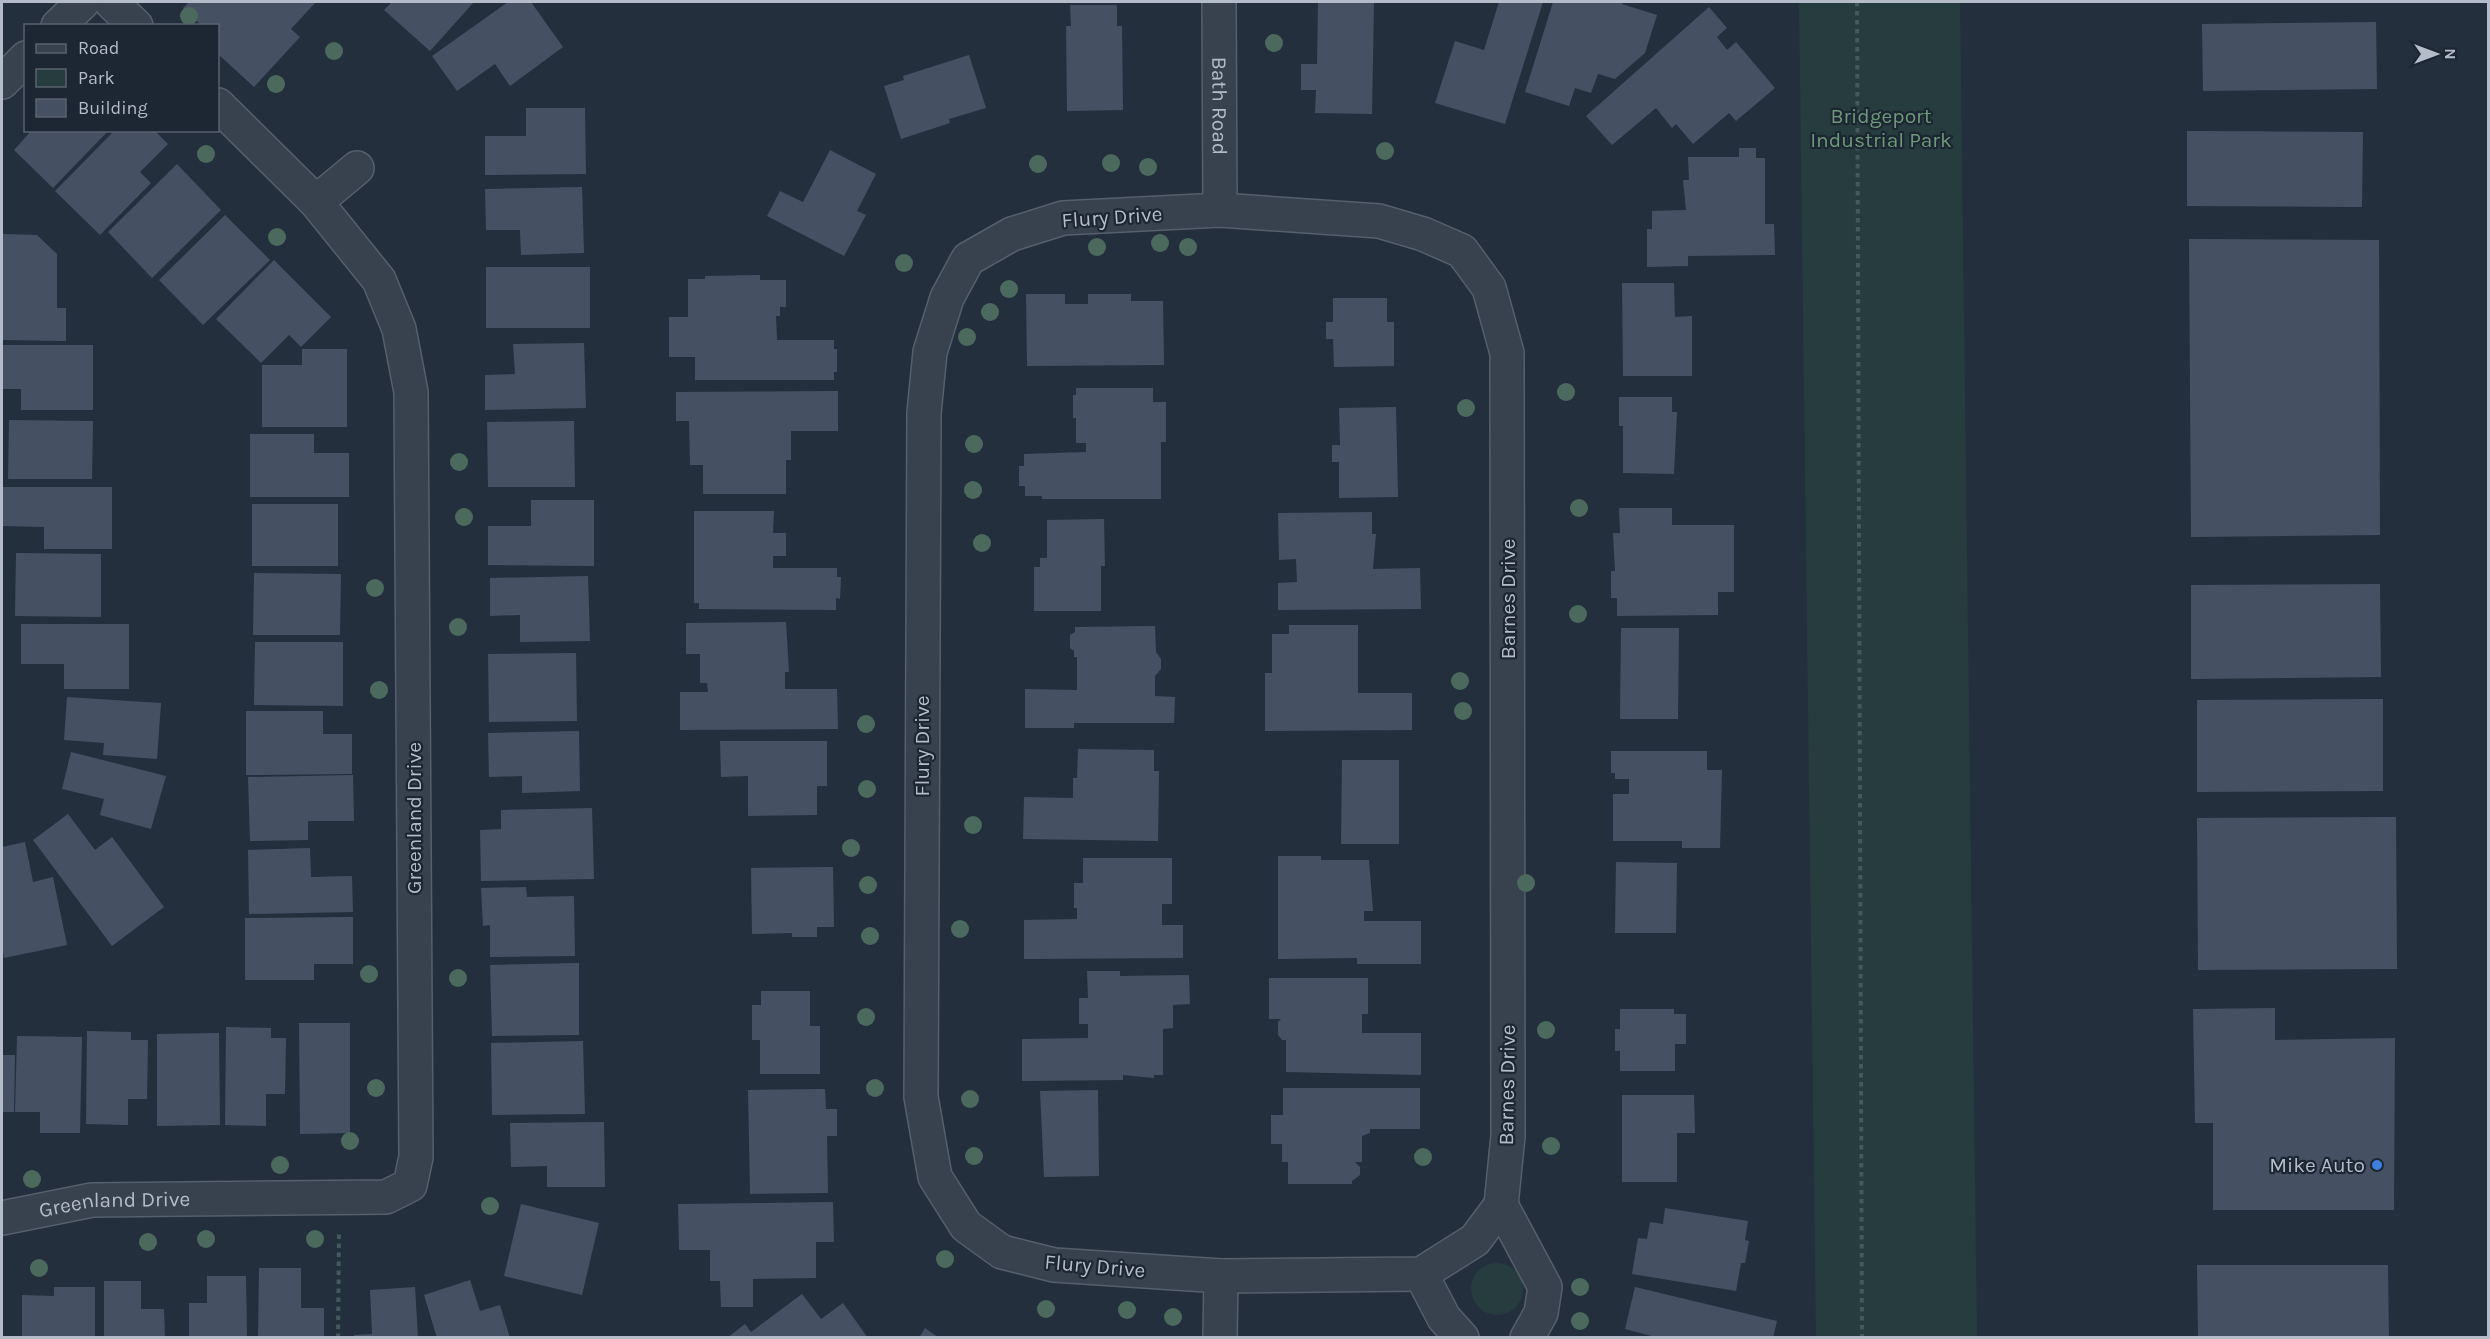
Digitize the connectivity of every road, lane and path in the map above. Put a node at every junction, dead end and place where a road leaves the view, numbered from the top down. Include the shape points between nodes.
1 (83, 2) edge
2 (111, 2) edge
3 (1219, 2) edge
4 (1857, 2) edge
5 (60, 24) edge
6 (134, 24) edge
7 (24, 60) edge
8 (2, 82) edge
9 (219, 106) edge
10 (357, 168) dead end
11 (316, 202) junction
12 (1220, 210) junction
13 (338, 1196) junction
14 (1501, 1205) junction
15 (2, 1218) edge
16 (1421, 1274) junction
17 (1221, 1276) junction
18 (338, 1338) edge
19 (1220, 1338) edge
20 (1462, 1338) edge
21 (1527, 1338) edge
22 (1862, 1338) edge

1 - 5 street
2 - 6 street
3 - 12 street, Bath Road
4 - 22 path
7 - 8 street
9 - 11 street, Greenland Drive
10 - 11 street
11 - 13 street, Greenland Drive via 379,280 399,329 411,392 416,1156 410,1185 386,1197
12 - 14 street, Barnes Drive via 1390,224 1462,251 1489,288 1507,353 1508,1136
12 - 17 street, Flury Drive via 1063,218 1022,231 968,259 947,298 930,352 924,413 921,1097 935,1177 966,1226 1002,1252 1054,1266
13 - 15 street, Greenland Drive via 92,1200
13 - 18 path
14 - 16 street via 1475,1240
14 - 21 street via 1545,1287 1541,1313
16 - 17 street
16 - 20 street via 1444,1318
17 - 19 street

